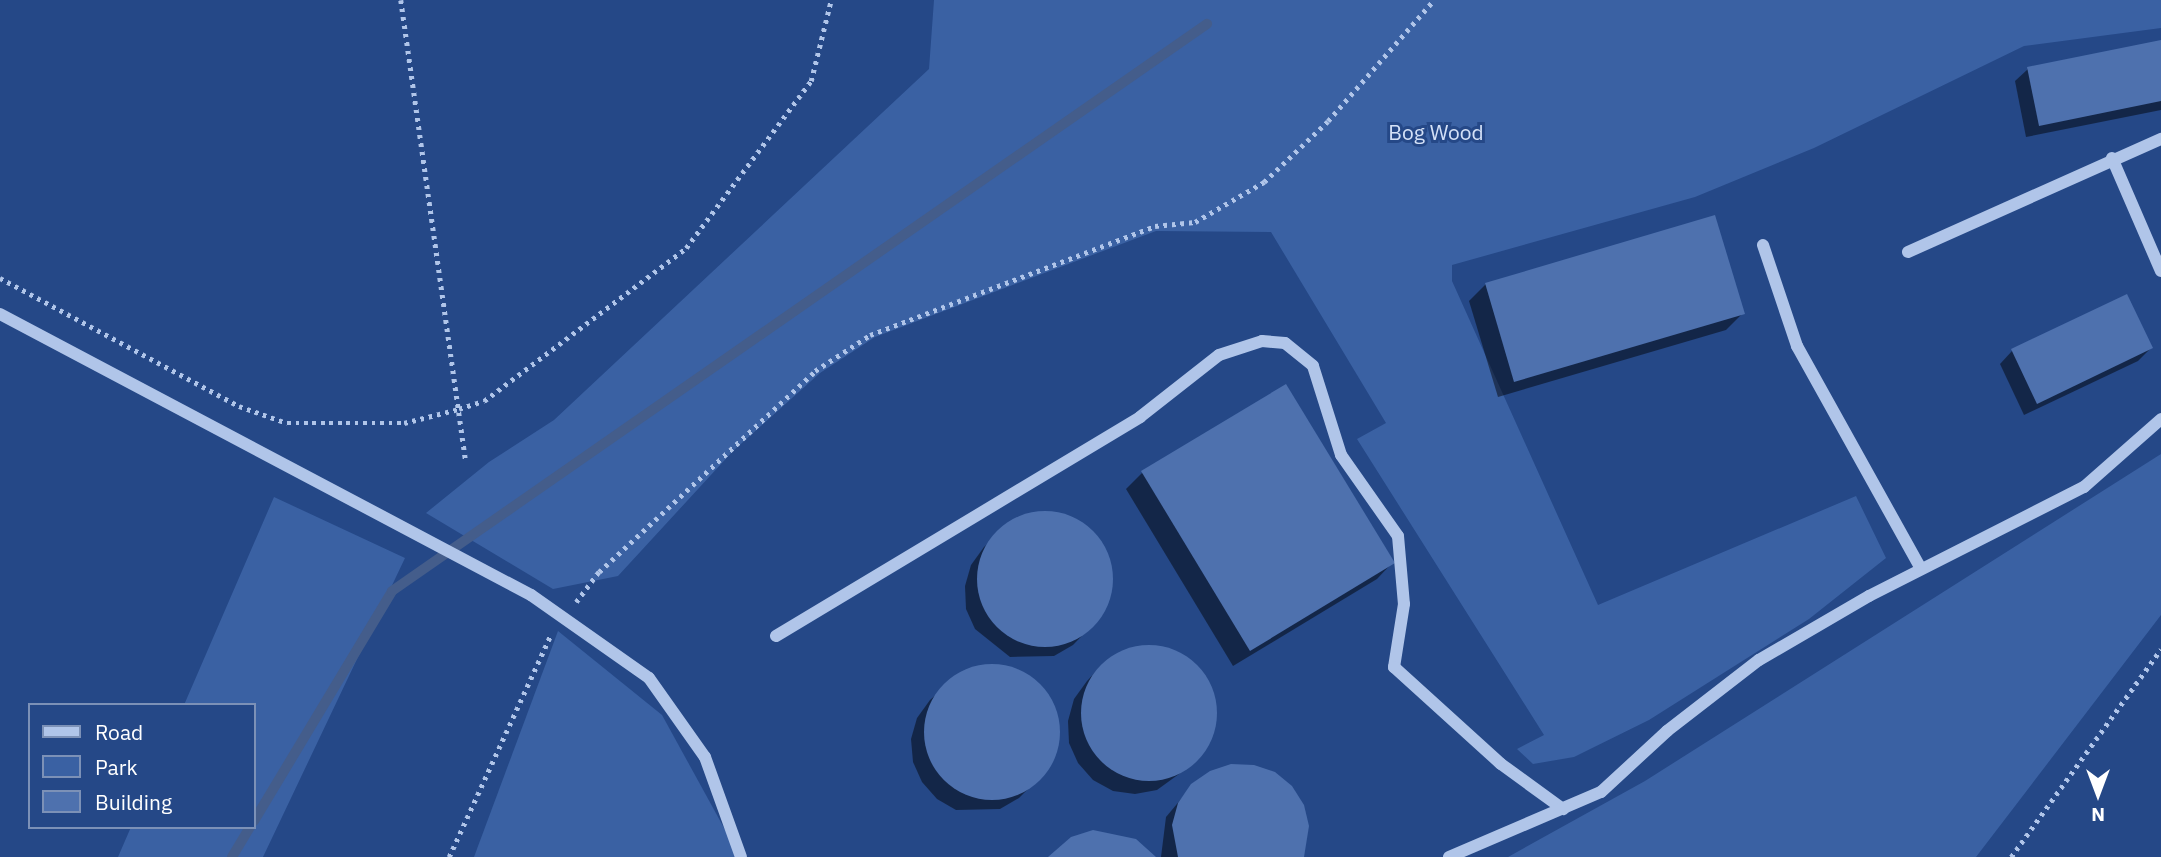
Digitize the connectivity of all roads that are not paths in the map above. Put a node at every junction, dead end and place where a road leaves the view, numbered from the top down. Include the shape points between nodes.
1 (2161, 139) edge
2 (2112, 158) junction
3 (1763, 245) dead end
4 (1908, 252) dead end
5 (2161, 271) edge
6 (0, 314) edge
7 (2161, 419) edge
8 (1921, 569) junction
9 (776, 636) dead end
10 (1563, 809) junction
11 (741, 857) edge
12 (1449, 857) edge

1 - 2 lane
2 - 4 lane
2 - 5 lane
3 - 8 lane via 1797,346
6 - 11 lane via 531,595 649,678 705,757
7 - 8 lane via 2084,486
8 - 10 lane via 1759,660 1667,731 1601,792
9 - 10 lane via 1140,417 1219,355 1262,341 1285,343 1313,366 1341,455 1398,536 1404,604 1394,667 1502,764
10 - 12 lane

